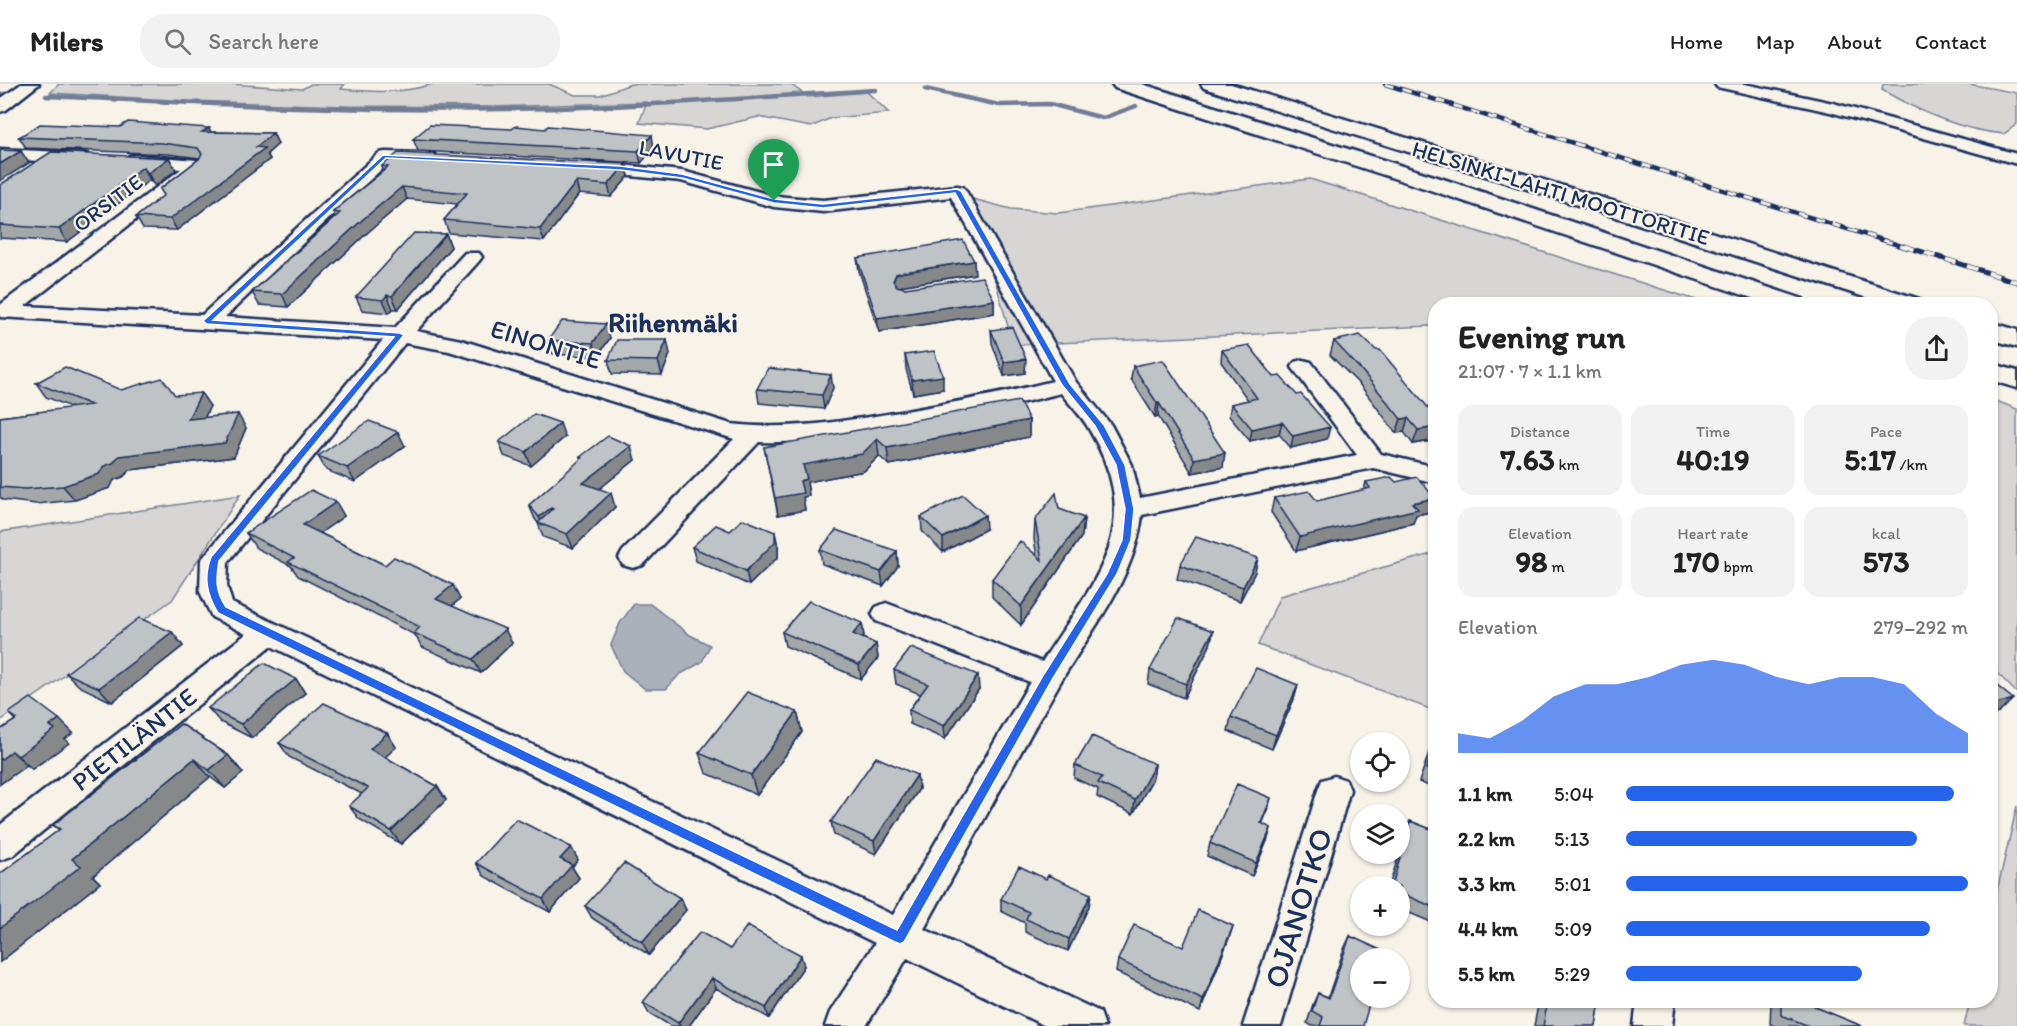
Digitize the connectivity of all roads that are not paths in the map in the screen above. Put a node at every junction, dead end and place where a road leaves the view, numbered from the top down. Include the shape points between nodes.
1 (31, 84) edge
2 (1122, 84) edge
3 (1211, 84) edge
4 (1723, 84) edge
5 (0, 107) edge
6 (0, 154) edge
7 (55, 156) junction
8 (100, 158) edge
9 (122, 159) edge
10 (450, 159) edge
11 (2017, 159) edge
12 (575, 166) edge
13 (27, 174) edge
14 (472, 257) dead end
15 (1773, 297) edge
16 (1888, 297) edge
17 (3, 311) edge
18 (207, 321) junction
19 (1998, 333) edge
20 (400, 335) junction
21 (2017, 339) edge
22 (1303, 367) dead end
23 (1998, 374) edge
24 (2017, 380) edge
25 (1066, 385) junction
26 (752, 435) junction
27 (1373, 460) junction
28 (1428, 473) edge
29 (1130, 509) junction
30 (633, 558) dead end
31 (886, 614) dead end
32 (268, 633) junction
33 (1048, 677) junction
34 (1335, 790) dead end
35 (0, 845) edge
36 (900, 938) junction
37 (1655, 1008) edge
38 (844, 1026) edge
39 (1086, 1026) edge
40 (1262, 1026) edge
41 (1653, 1026) edge

1 - 5 street
2 - 15 highway, HELSINKI-LAHTI MOOTTORITIE
3 - 16 highway, HELSINKI-LAHTI MOOTTORITIE
4 - 11 street via 1833,108
6 - 7 street, ORSITIE
7 - 8 street, ORSITIE
7 - 13 street
9 - 17 street, ORSITIE via 197,165
10 - 18 street via 385,156
12 - 25 street, LAVUTIE via 682,176 774,201 823,206 957,191 996,280
14 - 20 street
17 - 18 street, EINONTIE
18 - 20 street, EINONTIE
19 - 21 highway
20 - 26 street, EINONTIE via 453,345
20 - 32 street via 215,560 211,582 214,598 222,610
22 - 27 street
23 - 24 highway
25 - 26 street, EINONTIE via 820,433
25 - 29 street via 1099,425 1120,465
26 - 30 street
27 - 28 street
27 - 29 street
29 - 33 street via 1126,540 1112,574
31 - 33 street
32 - 35 street, PIETILÄNTIE
32 - 36 street
33 - 36 street
34 - 40 street, OJANOTKO
36 - 38 street
36 - 39 street
37 - 41 street

